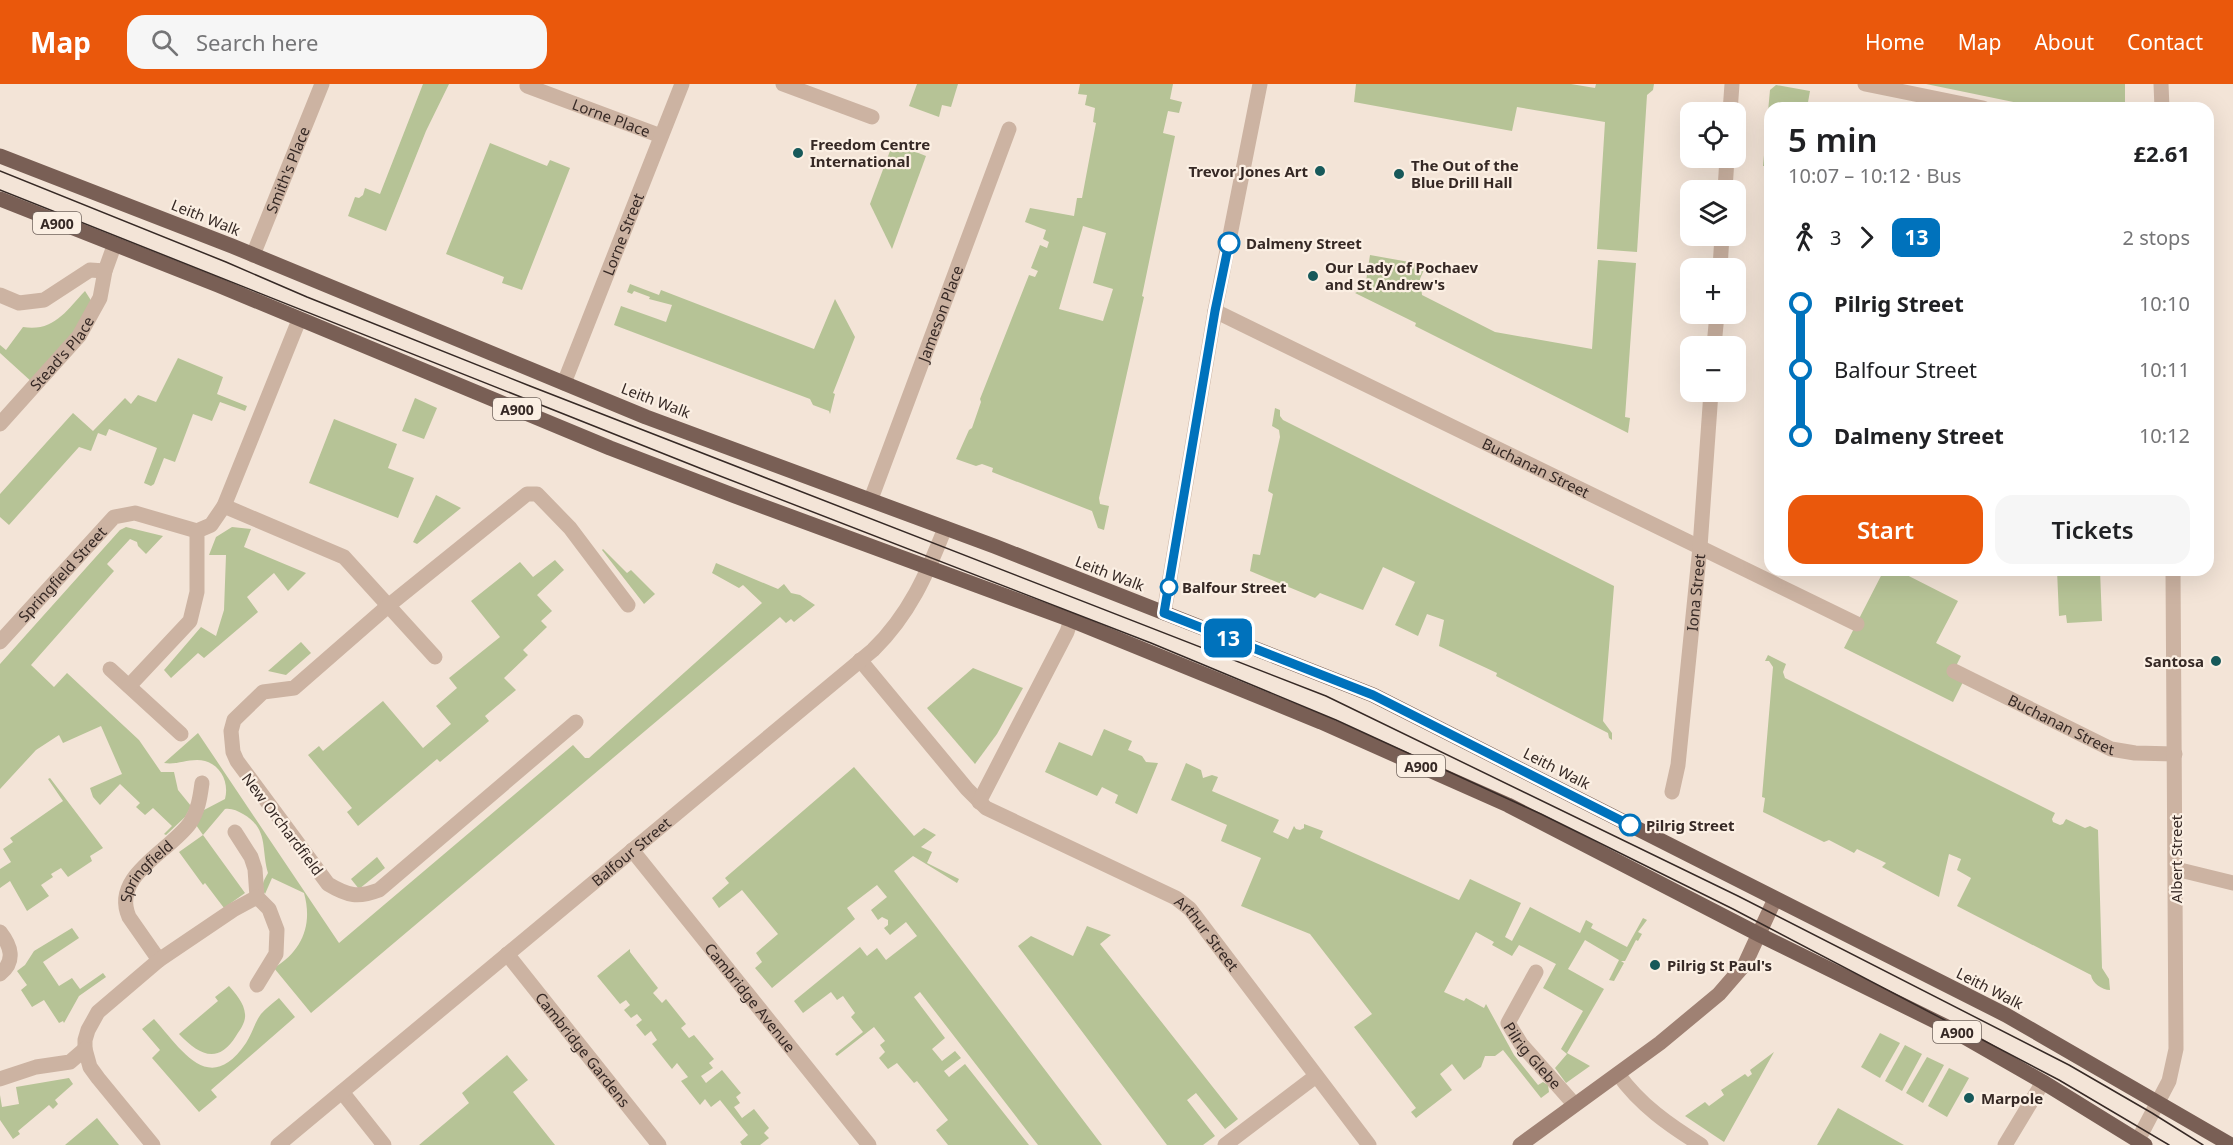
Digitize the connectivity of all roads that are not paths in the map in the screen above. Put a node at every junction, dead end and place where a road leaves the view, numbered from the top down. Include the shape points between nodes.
1 (322, 84) edge
2 (682, 84) edge
3 (783, 84) edge
4 (1260, 84) edge
5 (1732, 84) edge
6 (1865, 84) edge
7 (2162, 84) edge
8 (527, 86) dead end
9 (1731, 102) edge
10 (1954, 102) edge
11 (2162, 102) edge
12 (872, 117) dead end
13 (1009, 129) dead end
14 (661, 136) junction
15 (0, 156) edge
16 (0, 200) edge
17 (114, 246) junction
18 (253, 255) junction
19 (105, 271) junction
20 (0, 296) edge
21 (1215, 311) junction
22 (299, 320) junction
23 (564, 383) junction
24 (1710, 402) edge
25 (0, 423) edge
26 (871, 499) junction
27 (224, 506) junction
28 (945, 528) junction
29 (197, 531) junction
30 (1700, 547) junction
31 (929, 567) junction
32 (2173, 576) edge
33 (628, 605) dead end
34 (388, 606) junction
35 (1164, 613) junction
36 (1071, 620) junction
37 (1857, 624) dead end
38 (0, 642) edge
39 (435, 657) dead end
40 (860, 660) junction
41 (110, 669) dead end
42 (1954, 671) dead end
43 (129, 686) junction
44 (576, 722) dead end
45 (181, 734) dead end
46 (2175, 754) junction
47 (202, 783) dead end
48 (1672, 792) dead end
49 (979, 802) junction
50 (235, 832) dead end
51 (632, 850) junction
52 (2176, 869) junction
53 (2233, 883) edge
54 (257, 897) junction
55 (1775, 899) junction
56 (0, 932) edge
57 (1760, 935) junction
58 (507, 954) junction
59 (159, 960) junction
60 (1536, 972) dead end
61 (0, 974) edge
62 (257, 985) dead end
63 (85, 1049) junction
64 (1618, 1074) junction
65 (1316, 1076) junction
66 (0, 1079) edge
67 (2043, 1082) junction
68 (342, 1092) junction
69 (2158, 1102) junction
70 (1574, 1104) junction
71 (2141, 1143) edge
72 (153, 1145) edge
73 (278, 1145) edge
74 (384, 1145) edge
75 (659, 1145) edge
76 (868, 1145) edge
77 (1225, 1145) edge
78 (1369, 1145) edge
79 (1520, 1145) edge
80 (1701, 1145) edge
81 (2005, 1145) edge
82 (2231, 1145) edge

1 - 18 street, Smith's Place
2 - 14 street, Lorne Street
3 - 12 street
4 - 21 street
5 - 9 street
6 - 10 street
7 - 11 street
8 - 14 street, Lorne Place
13 - 26 street, Jameson Place
14 - 23 street, Lorne Street
15 - 18 main road, Leith Walk / A900
16 - 17 main road, A900
17 - 19 street, Stead's Place
17 - 22 main road, A900
18 - 23 main road, Leith Walk / A900
19 - 20 street via 90,270 44,300 19,303
19 - 25 street, Stead's Place via 100,298 79,336
21 - 30 street, Buchanan Street
21 - 35 street
22 - 27 street
22 - 31 main road, A900 via 610,448
23 - 26 main road, Leith Walk / A900
24 - 30 street, Iona Street
26 - 28 main road, Leith Walk / A900
27 - 29 street via 211,525
27 - 34 street via 344,557
28 - 31 street, Balfour Street
28 - 35 main road, Leith Walk / A900
29 - 38 street, Springfield Street via 135,513 114,517
29 - 43 street via 197,592 190,621
30 - 37 street, Buchanan Street
30 - 48 street, Iona Street
31 - 36 main road, A900
31 - 40 street, Balfour Street via 897,624
32 - 46 street, Albert Street
33 - 34 street, New Orchardfield via 570,528 537,494 527,494
34 - 39 street
34 - 44 street, New Orchardfield via 294,688 263,692 234,720 231,731 237,761 328,884 353,895 365,896 379,890
35 - 55 main road, Leith Walk / A900 via 1373,695
36 - 49 street
36 - 57 main road, A900 via 1321,722 1508,805
40 - 49 street, Arthur Street
40 - 51 street, Balfour Street
41 - 43 street
42 - 46 street, Buchanan Street via 2111,749
43 - 45 street
46 - 52 street, Albert Street
47 - 59 street, Springfield via 198,807 190,822 135,875 125,894 129,917
49 - 65 street, Arthur Street via 992,812 1183,903
50 - 54 street via 251,857
51 - 58 street, Balfour Street
51 - 76 street, Cambridge Avenue
52 - 53 street
52 - 69 street, Albert Street via 2176,1049 2169,1081
54 - 59 street
54 - 62 street via 272,915 278,939 272,963
55 - 57 street
55 - 69 main road, Leith Walk / A900 via 2006,1015
56 - 61 street via 11,954 8,967
57 - 64 street via 1745,964 1719,994
57 - 67 main road, A900 via 1947,1027
58 - 68 street, Balfour Street
58 - 75 street, Cambridge Gardens
59 - 63 street via 98,1012 88,1030
60 - 70 street, Pilrig Glebe via 1508,1023 1521,1044
63 - 66 street via 70,1062
63 - 72 street via 90,1067
64 - 70 street
64 - 80 street via 1652,1112
65 - 77 street
65 - 78 street, Arthur Street
67 - 71 main road, A900
67 - 81 street
68 - 73 street, Balfour Street
68 - 74 street
69 - 71 street, Albert Street
69 - 82 main road, Leith Walk / A900
70 - 79 street

